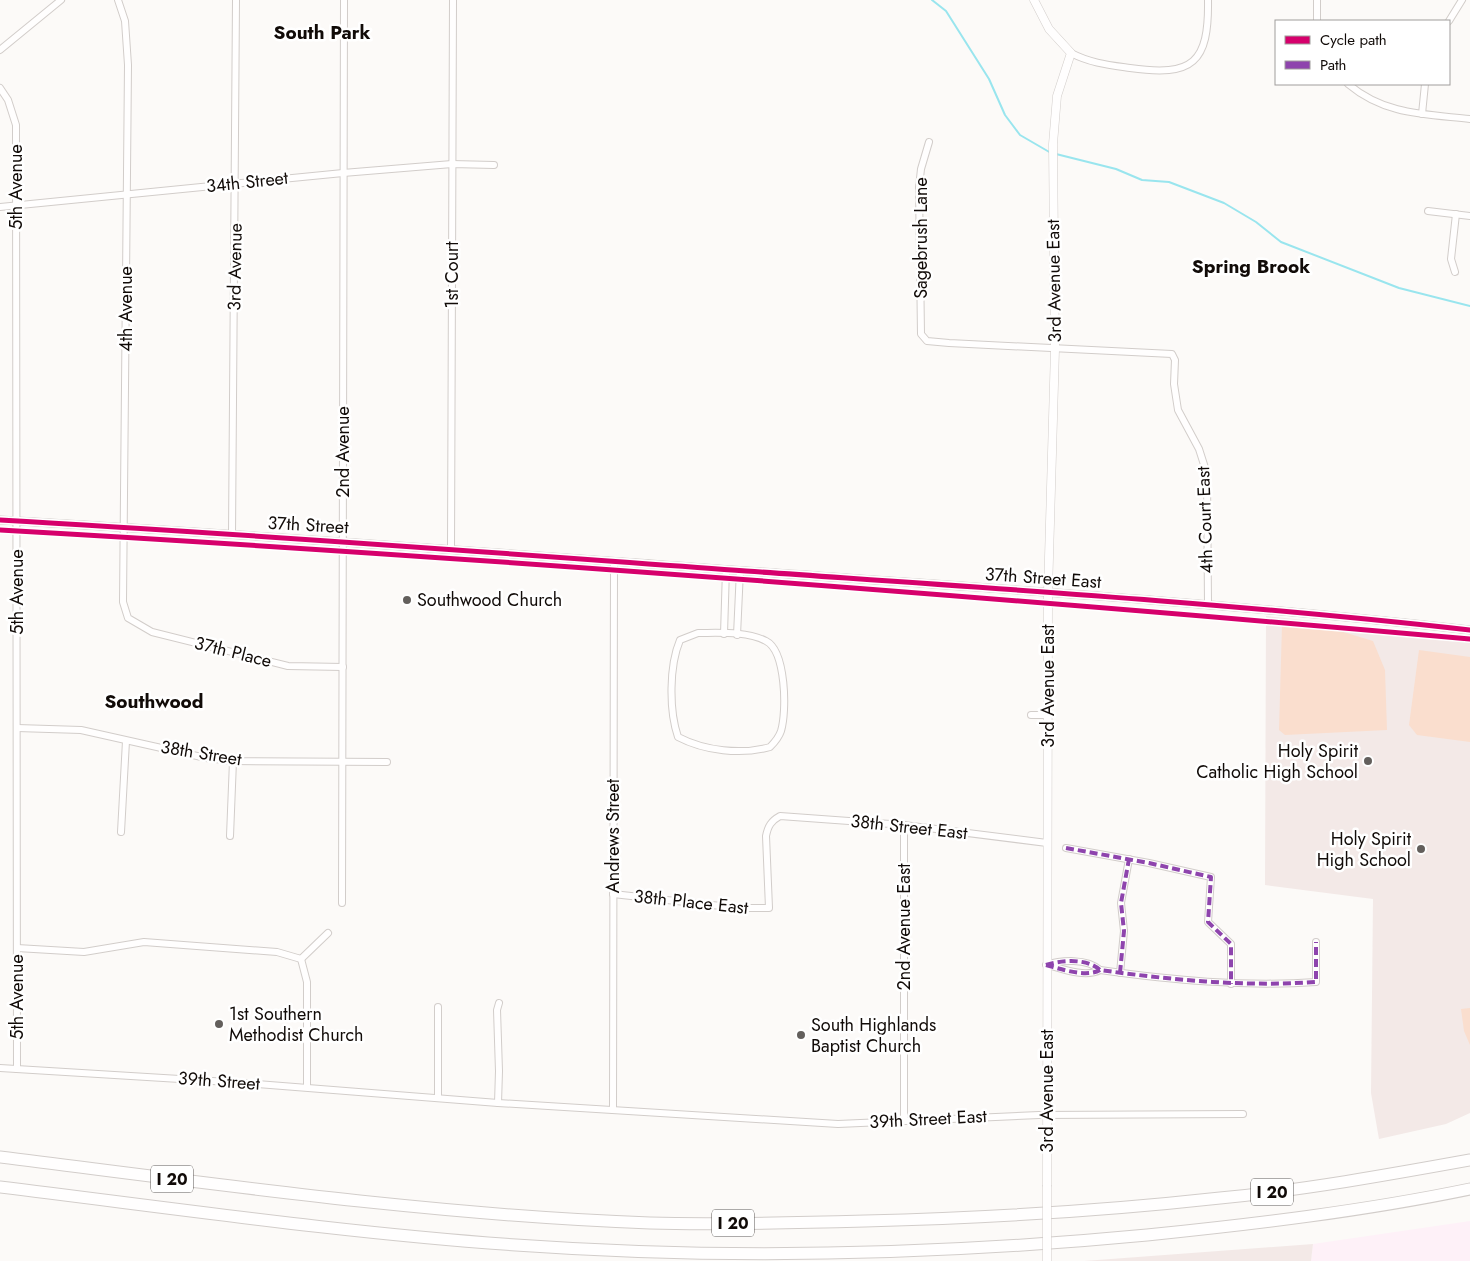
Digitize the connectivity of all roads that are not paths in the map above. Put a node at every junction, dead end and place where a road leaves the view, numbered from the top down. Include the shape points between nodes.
1 (61, 0) edge
2 (118, 0) edge
3 (236, 0) edge
4 (344, 0) edge
5 (453, 0) edge
6 (1034, 0) edge
7 (1208, 0) edge
8 (1316, 0) edge
9 (1462, 0) edge
10 (1317, 20) edge
11 (1450, 20) edge
12 (0, 50) edge
13 (1071, 53) junction
14 (1350, 85) edge
15 (1425, 85) edge
16 (0, 88) edge
17 (1422, 114) junction
18 (1470, 119) edge
19 (929, 142) dead end
20 (452, 164) junction
21 (494, 165) dead end
22 (343, 172) junction
23 (236, 183) junction
24 (126, 194) junction
25 (16, 205) junction
26 (0, 208) edge
27 (1428, 211) dead end
28 (1456, 214) junction
29 (1470, 216) edge
30 (1455, 272) dead end
31 (1055, 348) junction
32 (0, 520) edge
33 (17, 521) junction
34 (124, 527) junction
35 (232, 535) junction
36 (344, 541) junction
37 (451, 549) junction
38 (614, 561) junction
39 (726, 568) junction
40 (740, 570) junction
41 (1048, 592) junction
42 (1208, 604) junction
43 (128, 618) joint
44 (1470, 630) edge
45 (724, 634) junction
46 (737, 635) junction
47 (343, 667) junction
48 (1031, 715) dead end
49 (1048, 715) junction
50 (17, 728) junction
51 (126, 741) junction
52 (233, 761) junction
53 (342, 761) junction
54 (387, 762) dead end
55 (904, 825) junction
56 (122, 832) dead end
57 (230, 836) dead end
58 (1047, 843) junction
59 (1066, 848) dead end
60 (1129, 859) junction
61 (613, 894) junction
62 (342, 903) dead end
63 (769, 908) joint
64 (328, 933) dead end
65 (1316, 942) dead end
66 (17, 948) junction
67 (301, 959) junction
68 (1046, 965) junction
69 (1120, 973) junction
70 (1231, 984) junction
71 (499, 1003) dead end
72 (438, 1007) dead end
73 (0, 1068) edge
74 (18, 1069) junction
75 (307, 1087) junction
76 (438, 1098) junction
77 (498, 1103) junction
78 (613, 1110) junction
79 (1243, 1114) dead end
80 (1047, 1115) junction
81 (904, 1120) junction
82 (1470, 1153) edge
83 (0, 1157) edge
84 (1470, 1160) edge
85 (1422, 1169) junction
86 (0, 1187) edge
87 (1470, 1189) edge
88 (1470, 1193) edge
89 (1441, 1195) junction
90 (1047, 1261) edge

1 - 12 street
2 - 24 street, 4th Avenue via 128,39
3 - 23 street, 3rd Avenue
4 - 22 street, 2nd Avenue
5 - 20 street, 1st Court
6 - 13 street via 1049,29
7 - 13 street via 1207,34 1202,51 1173,71 1155,72 1095,63
8 - 10 street
9 - 11 street
13 - 31 street, 3rd Avenue East via 1057,96 1053,144
14 - 17 street via 1382,105
15 - 17 street
16 - 25 street, 5th Avenue via 8,100 16,125
17 - 18 street
19 - 31 street, Sagebrush Lane via 919,187 921,334 927,341
20 - 21 street, 34th Street
20 - 22 street, 34th Street
20 - 37 street, 1st Court
22 - 23 street, 34th Street
22 - 36 street, 2nd Avenue
23 - 24 street, 34th Street
23 - 35 street, 3rd Avenue
24 - 25 street, 34th Street
24 - 34 street, 4th Avenue
25 - 26 street, 34th Street
25 - 33 street, 5th Avenue
27 - 28 street
28 - 29 street
28 - 30 street via 1451,259
31 - 41 street, 3rd Avenue East
31 - 42 street, 4th Court East via 1172,354 1178,410 1200,449 1208,474
32 - 33 street, 37th Street
33 - 34 street, 37th Street
33 - 50 street, 5th Avenue
34 - 35 street, 37th Street
34 - 43 street, 4th Avenue via 123,602
35 - 36 street, 37th Street
36 - 37 street, 37th Street
36 - 47 street, 2nd Avenue
37 - 38 street, 37th Street
38 - 39 street, 37th Street East
38 - 61 street, Andrews Street
39 - 40 street, 37th Street East
39 - 45 street
40 - 41 street, 37th Street East
40 - 46 street
41 - 42 street, 37th Street East
41 - 49 street, 3rd Avenue East
42 - 44 street, 37th Street East
43 - 47 street, 37th Place via 152,632 288,666
45 - 46 street
45 - 46 street via 698,633 680,640 673,656 673,720 678,737 693,745 754,751 770,747 781,730 780,660 767,641
47 - 53 street, 2nd Avenue
48 - 49 street
49 - 58 street, 3rd Avenue East
50 - 51 street, 38th Street via 81,730
50 - 66 street, 5th Avenue
51 - 52 street, 38th Street
51 - 56 street
52 - 53 street, 38th Street
52 - 57 street
53 - 54 street, 38th Street
53 - 62 street, 2nd Avenue
55 - 58 street, 38th Street East
55 - 63 street, 38th Street East via 789,816 772,820 766,836
55 - 81 street, 2nd Avenue East
58 - 68 street, 3rd Avenue East
59 - 60 street
60 - 69 street via 1121,903 1124,932
60 - 70 street via 1211,877 1208,922 1231,944
61 - 63 street, 38th Place East via 738,908
61 - 78 street, Andrews Street
64 - 67 street
65 - 70 street via 1316,982
66 - 67 street via 84,952 144,942 277,952
66 - 74 street, 5th Avenue
67 - 75 street via 307,982
68 - 69 street via 1071,962
68 - 80 street, 3rd Avenue East
69 - 70 street
71 - 77 street
72 - 76 street
73 - 74 street, 39th Street
74 - 75 street, 39th Street
75 - 76 street, 39th Street
76 - 77 street, 39th Street
77 - 78 street, 39th Street
78 - 81 street, 39th Street East via 838,1124
79 - 80 street, 39th Street East
80 - 81 street, 39th Street East
80 - 90 street, 3rd Avenue East, bridge
82 - 85 highway
83 - 85 highway, I 20 via 402,1206 555,1218 696,1224 924,1220 1063,1212 1223,1198
84 - 85 highway, I 20
86 - 89 highway, I 20 via 413,1236 611,1251 781,1254 992,1248 1097,1240 1256,1223
87 - 89 highway, I 20
88 - 89 highway

